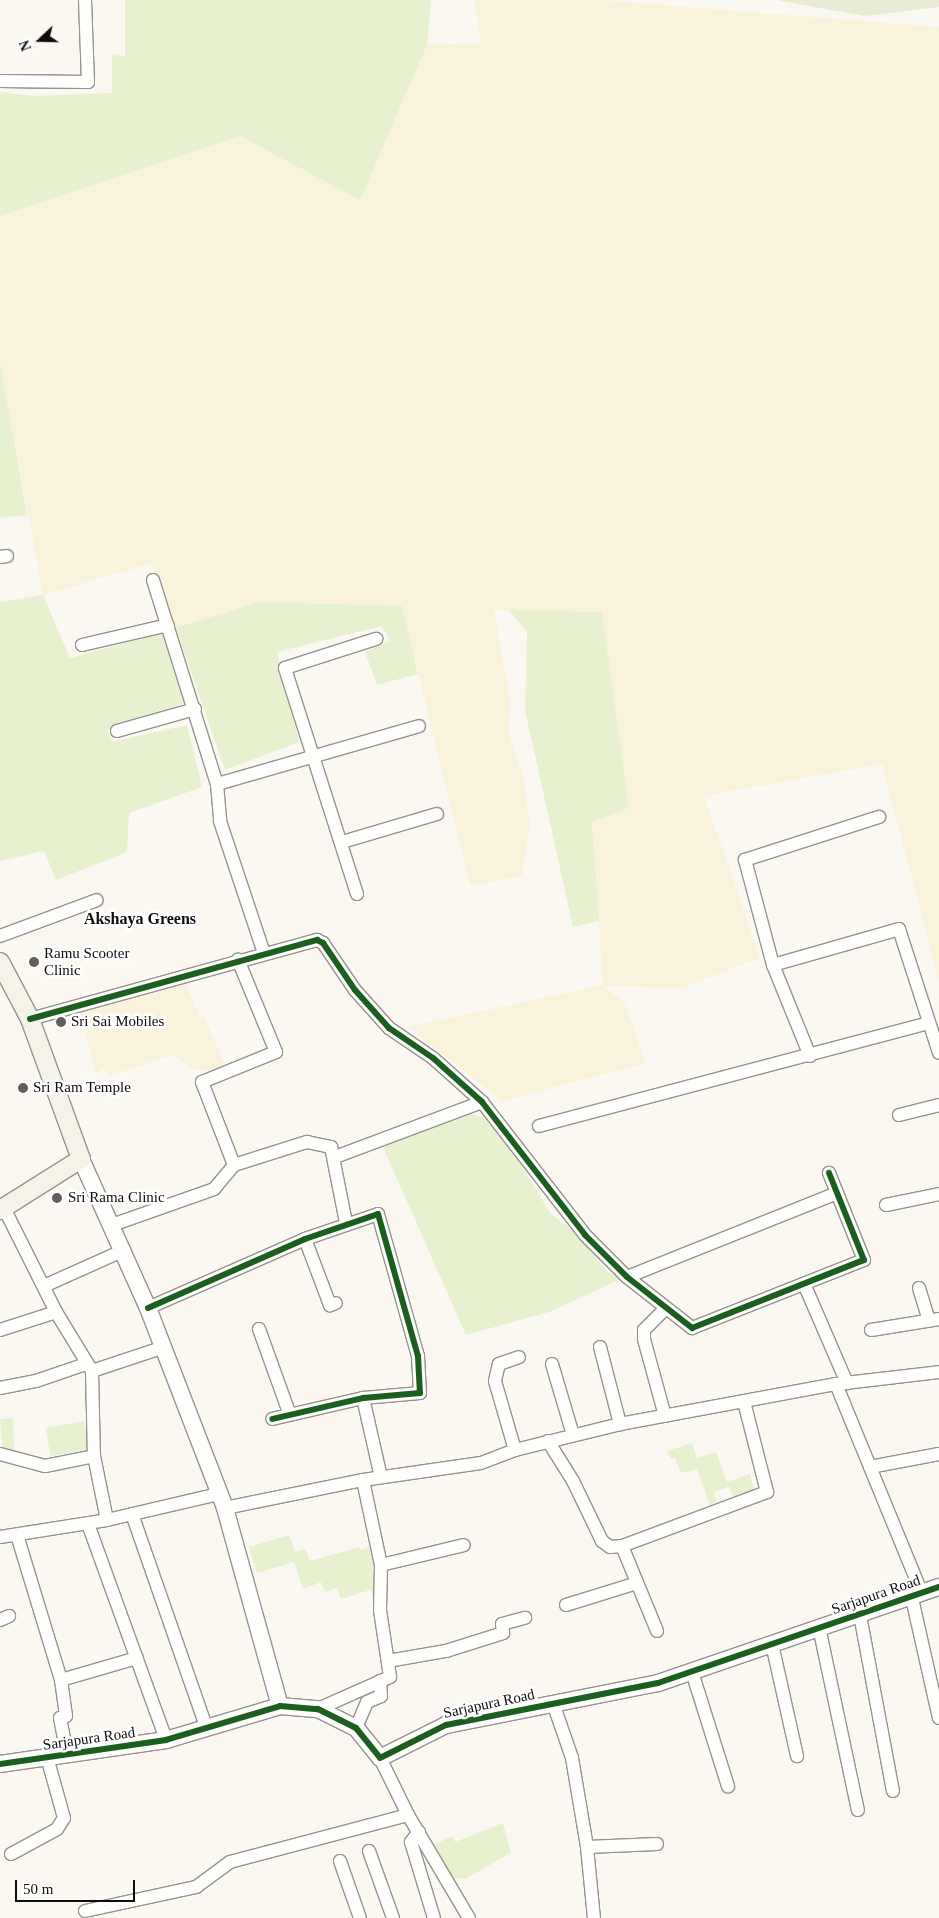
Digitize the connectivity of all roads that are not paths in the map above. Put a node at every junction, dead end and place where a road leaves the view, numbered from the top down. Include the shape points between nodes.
1 (85, 0) edge
2 (0, 80) edge
3 (153, 580) dead end
4 (168, 625) junction
5 (376, 639) dead end
6 (82, 645) dead end
7 (195, 709) junction
8 (419, 726) dead end
9 (117, 731) dead end
10 (314, 756) junction
11 (217, 784) junction
12 (437, 814) dead end
13 (879, 817) dead end
14 (342, 842) junction
15 (357, 894) dead end
16 (98, 900) dead end
17 (0, 936) edge
18 (264, 952) junction
19 (238, 960) junction
20 (0, 962) edge
21 (773, 965) junction
22 (30, 1019) junction
23 (930, 1022) junction
24 (939, 1053) edge
25 (810, 1056) junction
26 (482, 1102) junction
27 (939, 1105) edge
28 (900, 1115) dead end
29 (538, 1126) dead end
30 (335, 1156) junction
31 (82, 1160) junction
32 (234, 1165) junction
33 (829, 1173) dead end
34 (837, 1193) junction
35 (939, 1194) edge
36 (886, 1205) dead end
37 (2, 1209) edge
38 (346, 1223) junction
39 (112, 1225) junction
40 (305, 1239) junction
41 (124, 1250) junction
42 (627, 1277) junction
43 (44, 1286) junction
44 (805, 1286) junction
45 (919, 1288) dead end
46 (336, 1303) dead end
47 (148, 1308) junction
48 (665, 1309) junction
49 (56, 1312) junction
50 (934, 1320) edge
51 (260, 1329) dead end
52 (0, 1330) edge
53 (871, 1330) dead end
54 (600, 1347) dead end
55 (162, 1348) junction
56 (519, 1357) dead end
57 (552, 1364) dead end
58 (89, 1368) junction
59 (939, 1372) edge
60 (841, 1383) junction
61 (0, 1388) edge
62 (364, 1398) junction
63 (744, 1402) junction
64 (290, 1415) junction
65 (665, 1416) junction
66 (272, 1419) dead end
67 (620, 1424) junction
68 (573, 1435) junction
69 (548, 1441) junction
70 (515, 1450) junction
71 (0, 1454) edge
72 (939, 1454) edge
73 (94, 1456) junction
74 (870, 1466) junction
75 (380, 1477) junction
76 (363, 1480) junction
77 (222, 1501) junction
78 (132, 1514) junction
79 (107, 1520) junction
80 (88, 1524) junction
81 (17, 1535) junction
82 (0, 1537) edge
83 (464, 1545) dead end
84 (622, 1546) junction
85 (381, 1565) junction
86 (637, 1582) junction
87 (939, 1587) edge
88 (916, 1593) junction
89 (566, 1605) dead end
90 (860, 1615) junction
91 (525, 1618) dead end
92 (819, 1627) junction
93 (657, 1631) dead end
94 (772, 1644) junction
95 (137, 1658) junction
96 (388, 1661) junction
97 (692, 1672) junction
98 (62, 1680) junction
99 (380, 1681) junction
100 (553, 1703) junction
101 (280, 1706) junction
102 (318, 1709) junction
103 (939, 1718) edge
104 (356, 1728) junction
105 (207, 1729) junction
106 (166, 1740) junction
107 (67, 1753) junction
108 (797, 1756) dead end
109 (47, 1757) junction
110 (380, 1758) junction
111 (0, 1764) edge
112 (728, 1786) dead end
113 (893, 1791) dead end
114 (858, 1810) dead end
115 (408, 1815) junction
116 (419, 1832) junction
117 (657, 1844) dead end
118 (587, 1847) junction
119 (369, 1850) dead end
120 (11, 1854) dead end
121 (340, 1861) dead end
122 (85, 1911) dead end
123 (360, 1918) edge
124 (393, 1918) edge
125 (434, 1918) edge
126 (469, 1918) edge
127 (594, 1918) edge

1 - 2 street via 88,82
3 - 4 street
4 - 6 street
4 - 7 street
5 - 10 street via 285,668
7 - 9 street
7 - 11 street
8 - 10 street
10 - 11 street
10 - 14 street
11 - 18 street via 220,821
12 - 14 street
13 - 21 street via 745,860
14 - 15 street
16 - 17 street
18 - 19 street
18 - 26 street via 308,941 323,944 355,990 389,1028 433,1058
19 - 22 street
19 - 32 street via 276,1052 202,1082
20 - 22 main road
21 - 23 street via 899,929
21 - 25 street
22 - 31 main road
23 - 24 street
23 - 25 street
25 - 29 street
26 - 30 street
26 - 42 street via 585,1235
27 - 28 street
30 - 32 street via 331,1147 307,1142
30 - 38 street
31 - 37 main road
31 - 39 street
32 - 39 street via 214,1189
33 - 34 street
34 - 42 street
34 - 44 street via 864,1260
35 - 36 street
37 - 43 street
38 - 40 street
38 - 62 street via 378,1214 418,1356 420,1392
39 - 41 street
40 - 46 street via 330,1305
40 - 47 street
41 - 43 street
41 - 47 street
42 - 48 street
43 - 49 street
44 - 48 street via 692,1328
44 - 60 street
45 - 50 street
47 - 55 street
48 - 65 street via 644,1330 644,1339
49 - 52 street
49 - 58 street
50 - 53 street
51 - 64 street
54 - 67 street
55 - 58 street
55 - 77 street
56 - 70 street via 499,1364 495,1381
57 - 68 street
58 - 61 street
58 - 73 street
59 - 60 street
60 - 63 street
60 - 74 street
62 - 64 street
62 - 75 street
63 - 65 street
63 - 84 street via 767,1492
64 - 66 street
65 - 67 street
67 - 68 street
68 - 69 street
69 - 70 street
69 - 84 street via 573,1481 602,1542 610,1547
70 - 75 street via 481,1463
71 - 73 street via 45,1466
72 - 74 street
73 - 79 street
74 - 88 street
75 - 76 street
76 - 77 street
76 - 85 street
77 - 78 street
77 - 101 street
78 - 79 street
78 - 105 street
79 - 80 street
80 - 81 street
80 - 95 street
81 - 82 street
81 - 98 street
83 - 85 street
84 - 86 street
85 - 96 street via 380,1610
86 - 89 street
86 - 93 street
87 - 88 street, Sarjapura Road
88 - 90 street, Sarjapura Road
88 - 103 street
90 - 92 street, Sarjapura Road
90 - 113 street
91 - 96 street via 502,1624 503,1633 446,1651
92 - 94 street, Sarjapura Road
92 - 114 street
94 - 97 street, Sarjapura Road
94 - 108 street
95 - 98 street
95 - 106 street
96 - 99 street via 390,1677
97 - 100 street, Sarjapura Road via 658,1683
97 - 112 street
98 - 107 street via 66,1716 60,1718
99 - 102 street
99 - 104 street via 381,1696 367,1702
100 - 110 street, Sarjapura Road via 446,1725
100 - 118 street via 572,1758
101 - 102 street, Sarjapura Road
101 - 105 street, Sarjapura Road
102 - 104 street, Sarjapura Road
104 - 110 street, Sarjapura Road
105 - 106 street, Sarjapura Road
106 - 107 street, Sarjapura Road
107 - 109 street, Sarjapura Road
109 - 111 street, Sarjapura Road
109 - 120 street via 64,1818 57,1829
110 - 115 street
115 - 116 street
115 - 122 street via 230,1862 196,1887
116 - 125 street via 411,1842
116 - 126 street
117 - 118 street
118 - 127 street
119 - 124 street
121 - 123 street

